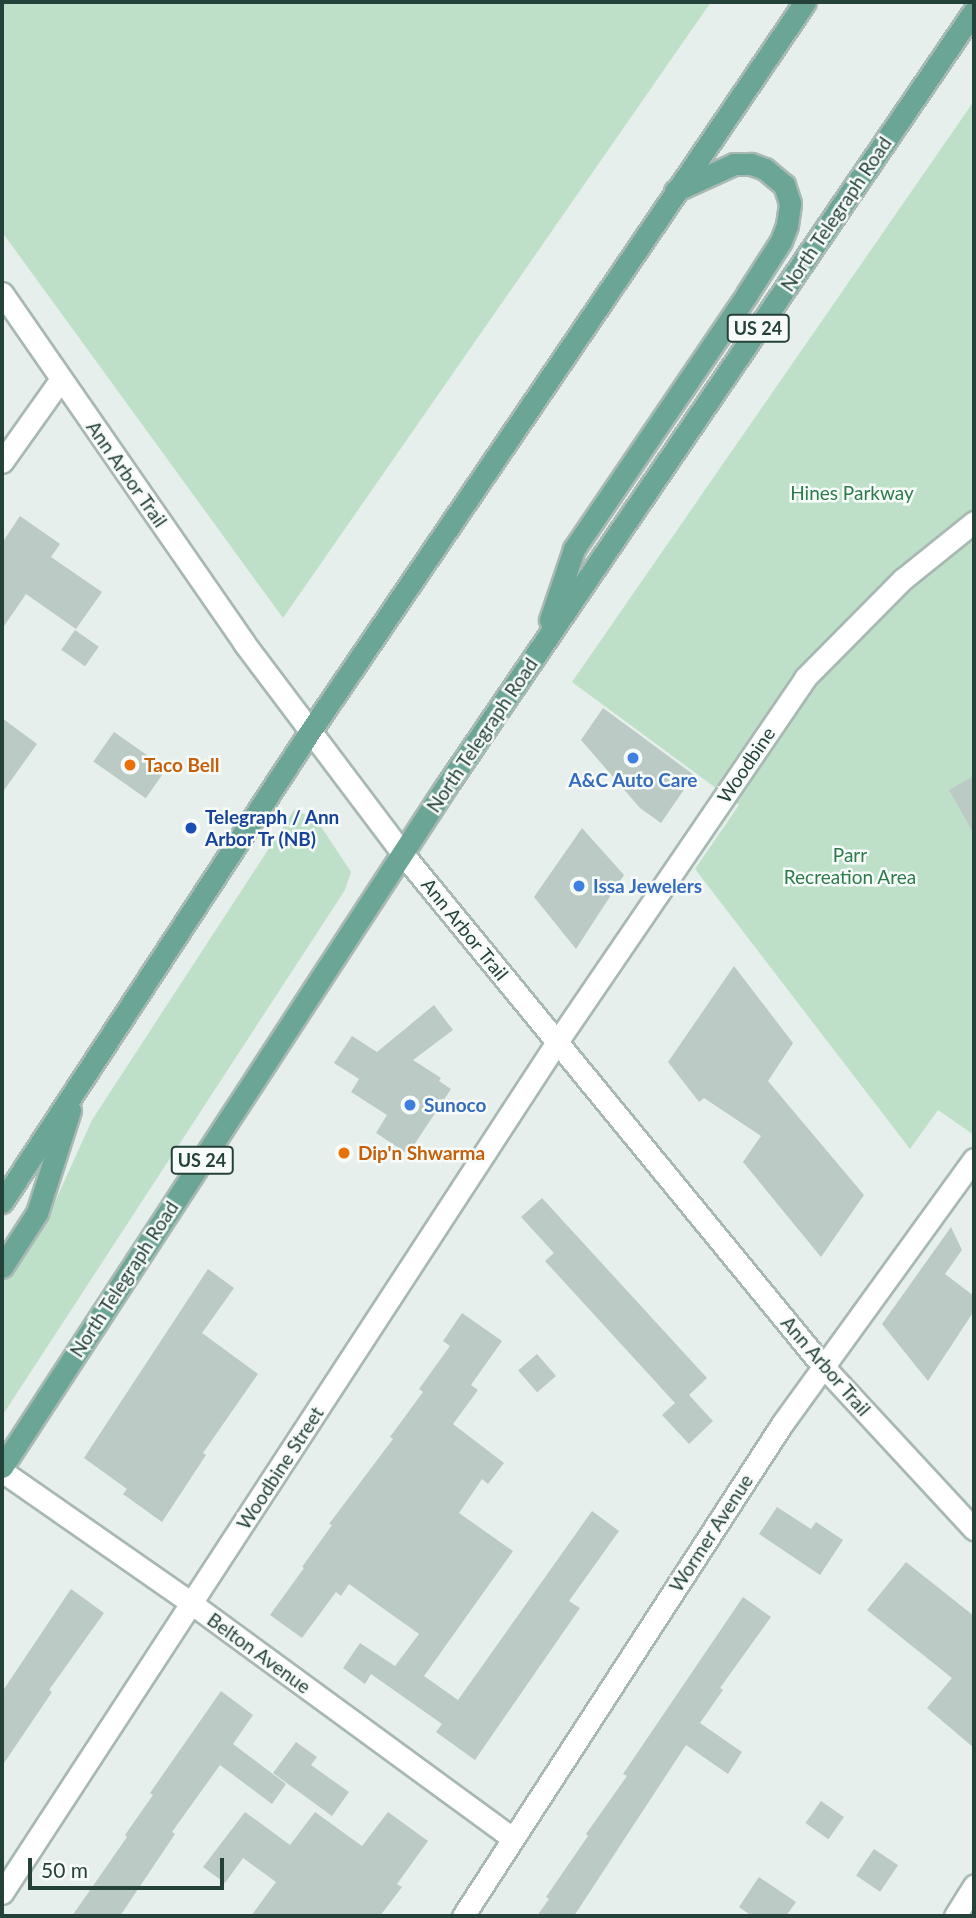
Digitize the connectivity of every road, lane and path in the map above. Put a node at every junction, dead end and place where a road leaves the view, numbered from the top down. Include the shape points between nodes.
1 (805, 2) edge
2 (974, 11) edge
3 (675, 191) junction
4 (2, 293) edge
5 (61, 379) junction
6 (2, 462) edge
7 (974, 522) edge
8 (542, 645) junction
9 (309, 733) junction
10 (402, 853) junction
11 (558, 1042) junction
12 (78, 1085) junction
13 (974, 1159) edge
14 (2, 1202) edge
15 (2, 1267) edge
16 (822, 1365) junction
17 (2, 1469) edge
18 (974, 1529) edge
19 (191, 1603) junction
20 (513, 1839) junction
21 (974, 1886) edge
22 (2, 1893) edge
23 (463, 1916) edge
24 (955, 1916) edge

1 - 3 main road
2 - 8 main road, North Telegraph Road / US 24
3 - 8 main road via 734,164 751,163 784,185 790,203 787,225 747,294 575,549
3 - 9 main road
4 - 5 street, Ann Arbor Trail
5 - 6 street
5 - 9 street, Ann Arbor Trail
7 - 11 street, Woodbine via 903,579 805,678
8 - 10 main road, North Telegraph Road / US 24
9 - 10 street, Ann Arbor Trail
9 - 12 main road
10 - 11 street, Ann Arbor Trail
10 - 17 main road, North Telegraph Road / US 24
11 - 16 street, Ann Arbor Trail
11 - 19 street, Woodbine Street
12 - 14 main road
12 - 15 main road via 37,1213
13 - 16 street, Wormer Avenue
16 - 18 street, Ann Arbor Trail
16 - 20 street, Wormer Avenue
17 - 19 street, Belton Avenue
19 - 20 street, Belton Avenue
19 - 22 street, Woodbine Street
20 - 23 street, Wormer Avenue
21 - 24 street

